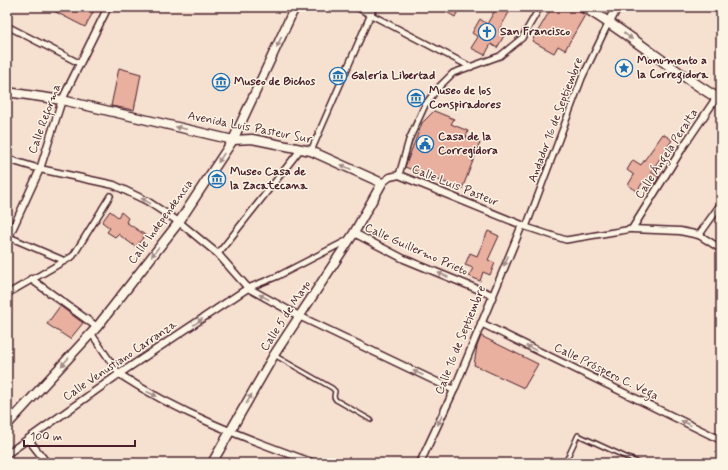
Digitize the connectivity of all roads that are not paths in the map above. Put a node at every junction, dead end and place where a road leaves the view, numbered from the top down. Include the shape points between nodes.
1 (108, 7) edge
2 (295, 7) edge
3 (356, 7) edge
4 (374, 7) edge
5 (540, 7) edge
6 (584, 7) edge
7 (617, 7) edge
8 (371, 14) junction
9 (609, 22) junction
10 (7, 26) edge
11 (462, 62) junction
12 (79, 63) junction
13 (471, 67) junction
14 (453, 73) junction
15 (7, 92) edge
16 (720, 96) edge
17 (62, 100) junction
18 (233, 140) junction
19 (300, 150) junction
20 (311, 151) junction
21 (7, 159) edge
22 (40, 169) junction
23 (399, 175) junction
24 (382, 183) junction
25 (110, 196) dead end
26 (721, 204) edge
27 (180, 222) junction
28 (524, 226) junction
29 (632, 229) junction
30 (699, 235) junction
31 (351, 236) junction
32 (8, 238) edge
33 (721, 249) edge
34 (218, 254) junction
35 (65, 261) junction
36 (31, 279) junction
37 (248, 288) junction
38 (7, 294) edge
39 (492, 295) junction
40 (299, 316) junction
41 (481, 323) junction
42 (94, 330) junction
43 (274, 355) junction
44 (119, 374) junction
45 (454, 390) junction
46 (371, 420) dead end
47 (7, 426) edge
48 (229, 432) junction
49 (28, 439) junction
50 (721, 440) edge
51 (7, 454) edge
52 (47, 463) edge
53 (212, 463) edge
54 (314, 463) edge
55 (420, 463) edge
56 (565, 463) edge
57 (638, 463) edge

1 - 12 street, Calle Reforma
2 -> 18 street, Calle Independencia
3 - 8 street
4 - 8 street
5 - 13 street via 522,38 500,56
6 - 9 main road
7 - 9 street
8 - 11 street
8 - 20 street
9 -> 16 main road via 668,67
9 - 28 street, Andador 16 de Septiembre via 582,78
10 - 12 street
11 - 13 street
11 - 14 street
12 - 17 street, Calle Reforma
13 - 14 street
14 - 23 street via 425,106 409,140
15 - 17 street, Avenida Luis Pasteur Sur
16 - 29 street, Calle Ángela Peralta via 683,147
18 -> 17 street, Avenida Luis Pasteur Sur
17 - 22 street, Calle Reforma
18 - 19 street, Avenida Luis Pasteur Sur via 252,139
18 -> 27 street, Calle Independencia
19 - 20 street, Avenida Luis Pasteur Sur
19 - 34 street
24 -> 20 street, Avenida Luis Pasteur Sur
21 - 22 street
27 -> 22 street via 147,201 114,185
22 - 32 street, Calle Reforma
23 - 24 street, Calle Luis Pasteur
23 - 28 street, Calle Luis Pasteur
24 - 31 street, Calle 5 de Mayo
25 - 35 street via 73,256
26 - 30 street
27 - 34 street
27 -> 42 street, Calle Independencia
28 - 29 street via 566,240
28 -> 39 street, Calle 16 de Septiembre
29 - 30 street via 680,231
30 - 33 street
31 - 37 street via 278,276
39 -> 31 street, Calle Guillermo Prieto
31 - 40 street, Calle 5 de Mayo
32 - 35 street
34 - 37 street
35 - 36 street
36 - 38 street
36 - 42 street
40 -> 37 street
44 -> 37 street, Calle Venustiano Carranza
39 - 41 street, Calle 16 de Septiembre
40 - 43 street, Calle 5 de Mayo
45 -> 40 street
41 - 45 street, Calle 16 de Septiembre
50 -> 41 street, Calle Próspero C. Vega
42 - 44 street
42 -> 47 street, Calle Independencia
43 - 46 lane via 332,388 336,400
48 -> 43 street, Calle 5 de Mayo
44 -> 48 street via 141,389
44 - 49 street, Calle Venustiano Carranza
45 -> 55 street, Calle 16 de Septiembre
48 - 53 street, Calle 5 de Mayo
48 - 54 street
49 - 51 street, Calle Venustiano Carranza
49 - 52 street
56 - 57 lane via 578,435

